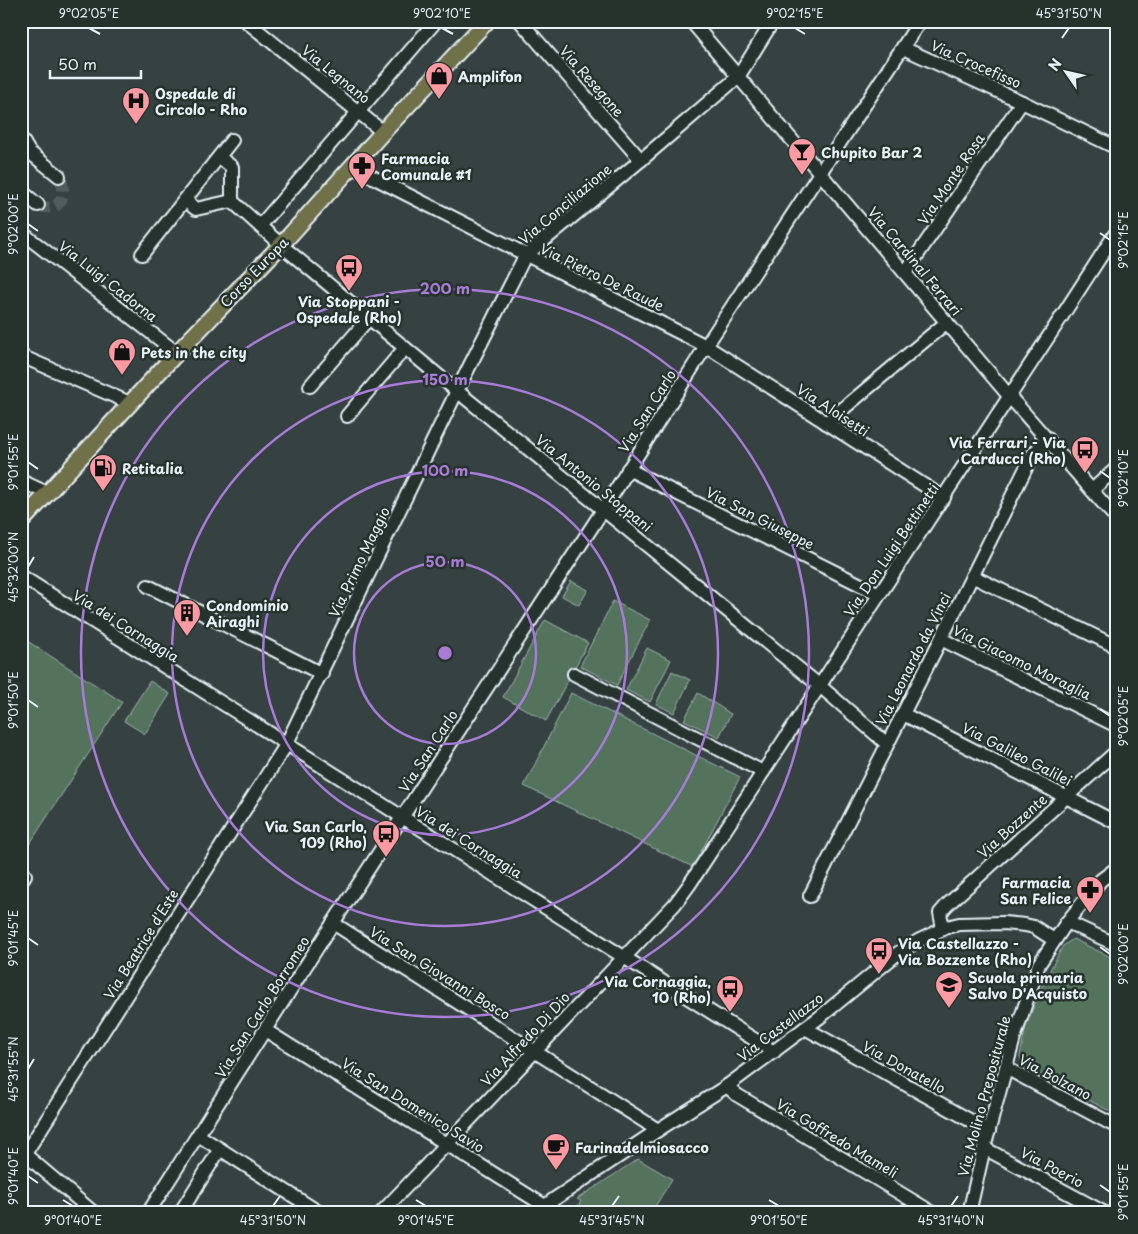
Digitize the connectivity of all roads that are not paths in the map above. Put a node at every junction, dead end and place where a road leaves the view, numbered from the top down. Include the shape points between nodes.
1 (246, 21) edge
2 (436, 21) edge
3 (487, 21) edge
4 (520, 21) edge
5 (691, 21) edge
6 (773, 21) edge
7 (920, 21) edge
8 (903, 48) junction
9 (738, 76) junction
10 (1022, 102) junction
11 (358, 112) junction
12 (383, 132) junction
13 (21, 138) edge
14 (232, 140) dead end
15 (1117, 148) edge
16 (24, 156) edge
17 (219, 157) junction
18 (641, 160) junction
19 (352, 166) junction
20 (820, 174) junction
21 (59, 176) dead end
22 (21, 191) edge
23 (185, 200) junction
24 (232, 200) junction
25 (38, 205) dead end
26 (260, 226) junction
27 (1117, 231) edge
28 (21, 232) edge
29 (281, 245) junction
30 (142, 254) dead end
31 (525, 256) junction
32 (906, 273) junction
33 (369, 318) junction
34 (947, 322) junction
35 (706, 346) junction
36 (405, 348) junction
37 (176, 353) junction
38 (21, 356) edge
39 (310, 386) dead end
40 (457, 391) junction
41 (1010, 397) junction
42 (130, 403) junction
43 (346, 416) dead end
44 (826, 423) junction
45 (1048, 439) junction
46 (1117, 468) edge
47 (628, 469) junction
48 (21, 481) edge
49 (1092, 490) junction
50 (47, 493) junction
51 (944, 498) junction
52 (603, 510) junction
53 (1117, 519) edge
54 (21, 522) edge
55 (21, 576) edge
56 (972, 576) junction
57 (148, 586) dead end
58 (879, 594) junction
59 (941, 639) junction
60 (1117, 647) edge
61 (322, 674) junction
62 (574, 674) dead end
63 (820, 686) junction
64 (903, 714) junction
65 (1117, 726) edge
66 (887, 744) junction
67 (286, 745) junction
68 (1117, 751) edge
69 (763, 772) junction
70 (1066, 796) junction
71 (402, 818) junction
72 (1117, 822) edge
73 (1117, 868) edge
74 (689, 885) joint
75 (810, 896) dead end
76 (1067, 922) junction
77 (333, 923) junction
78 (943, 928) junction
79 (1054, 940) junction
80 (1117, 945) edge
81 (623, 958) junction
82 (805, 1028) junction
83 (265, 1030) junction
84 (535, 1051) junction
85 (774, 1052) junction
86 (1006, 1068) junction
87 (727, 1086) junction
88 (1117, 1127) edge
89 (658, 1130) junction
90 (989, 1131) junction
91 (198, 1135) junction
92 (447, 1144) junction
93 (984, 1148) junction
94 (220, 1149) junction
95 (23, 1155) edge
96 (541, 1209) edge
97 (315, 1211) edge
98 (94, 1213) edge
99 (148, 1213) edge
100 (180, 1213) edge
101 (382, 1213) edge
102 (933, 1213) edge
103 (969, 1213) edge
104 (1105, 1213) edge

1 - 11 street, Via Legnano
2 - 11 street
3 - 12 main road, Corso Europa
4 - 18 street, Via Resegone
5 - 9 street, Via Cardinal Ferrari
6 - 9 street, Via Conciliazione
7 - 8 street, Via San Carlo
8 - 10 street, Via Crocefisso
8 - 20 street, Via San Carlo
9 - 18 street, Via Conciliazione
9 - 20 street, Via Cardinal Ferrari
10 - 15 street, Via Crocefisso
10 - 32 street, Via Monte Rosa
11 - 12 street, Via Legnano
11 - 26 street
12 - 19 main road, Corso Europa
13 - 16 street
14 - 17 street
16 - 21 street
17 - 23 street
17 - 24 street via 232,167
18 - 31 street, Via Conciliazione
19 - 29 main road, Corso Europa
19 - 31 street, Via Pietro De Raude
20 - 32 street, Via Cardinal Ferrari
20 - 35 street, Via San Carlo
22 - 25 street
23 - 24 street via 196,210
23 - 30 street
24 - 26 street, Via Antonio Stoppani
26 - 29 street, Via Antonio Stoppani
27 - 41 street, Via Don Luigi Bettinetti
28 - 37 street, Via Luigi Cadorna
29 - 33 street, Via Antonio Stoppani
29 - 37 main road, Corso Europa
31 - 35 street, Via Pietro De Raude
31 - 40 street, Via Conciliazione
32 - 34 street, Via Cardinal Ferrari
33 - 36 street, Via Antonio Stoppani
33 - 39 street
34 - 41 street, Via Cardinal Ferrari
34 - 44 street
35 - 44 street, Via Aloisetti
35 - 47 street, Via San Carlo
36 - 40 street, Via Antonio Stoppani
36 - 43 street
37 - 42 main road, Corso Europa
38 - 42 street
40 - 52 street, Via Antonio Stoppani
40 - 61 street, Via Primo Maggio
41 - 45 street, Via Cardinal Ferrari
41 - 51 street, Via Don Luigi Bettinetti
42 - 50 main road, Corso Europa
44 - 51 street, Via Aloisetti
45 - 49 street, Via Cardinal Ferrari
45 - 56 street, Via Leonardo da Vinci via 1033,454
46 - 49 street
47 - 52 street, Via San Carlo
47 - 58 street, Via San Giuseppe
48 - 50 street
49 - 53 street, Via Cardinal Ferrari
50 - 54 main road, Corso Europa
51 - 58 street, Via Don Luigi Bettinetti
52 - 63 street, Via Antonio Stoppani
52 - 71 street, Via San Carlo
55 - 67 street, Via dei Cornaggia
56 - 59 street, Via Leonardo da Vinci
56 - 60 street
57 - 61 street
58 - 63 street, Via Don Luigi Bettinetti
59 - 64 street, Via Leonardo da Vinci
59 - 65 street, Via Giacomo Moraglia
61 - 67 street, Via Primo Maggio
62 - 69 street
63 - 66 street, Via Antonio Stoppani
63 - 69 street, Via Don Luigi Bettinetti
64 - 66 street, Via Leonardo da Vinci
64 - 70 street, Via Galileo Galilei
66 - 75 street, Via Leonardo da Vinci
67 - 71 street, Via dei Cornaggia
67 - 95 street, Via Beatrice d'Este
68 - 70 street, Via Bozzente
69 - 74 street, Via Don Luigi Bettinetti
70 - 72 street, Via Galileo Galilei
70 - 78 street, Via Bozzente via 940,913
71 - 77 street, Via San Carlo Borromeo
71 - 81 street, Via dei Cornaggia
73 - 76 street, Via Molino Prepositurale via 1101,880
74 - 81 street, Via Alfredo Di Dio
76 - 79 street, Via Molino Prepositurale
76 - 80 street
77 - 83 street, Via San Carlo Borromeo
77 - 84 street, Via San Giovanni Bosco
78 - 79 street, Via Castellazzo via 959,924 1013,923 1034,927
78 - 82 street, Via Castellazzo via 898,954
79 - 86 street, Via Molino Prepositurale via 1039,964
81 - 84 street, Via Alfredo Di Dio
81 - 85 street, Via dei Cornaggia
82 - 85 street, Via Castellazzo
82 - 90 street, Via Donatello
83 - 91 street, Via San Carlo Borromeo
83 - 92 street, Via San Domenico Savio
84 - 89 street, Via San Giovanni Bosco
84 - 92 street, Via Alfredo Di Dio
85 - 87 street, Via Castellazzo
86 - 88 street, Via Bolzano
86 - 90 street, Via Molino Prepositurale
87 - 89 street, Via Castellazzo
87 - 102 street, Via Goffredo Mameli
89 - 96 street, Via Castellazzo
90 - 93 street, Via Molino Prepositurale
91 - 94 street
91 - 99 street, Via San Carlo Borromeo
92 - 96 street, Via San Domenico Savio
92 - 101 street, Via Alfredo Di Dio
93 - 103 street, Via Molino Prepositurale
93 - 104 street, Via Poerio
94 - 97 street
94 - 100 street
95 - 98 street

